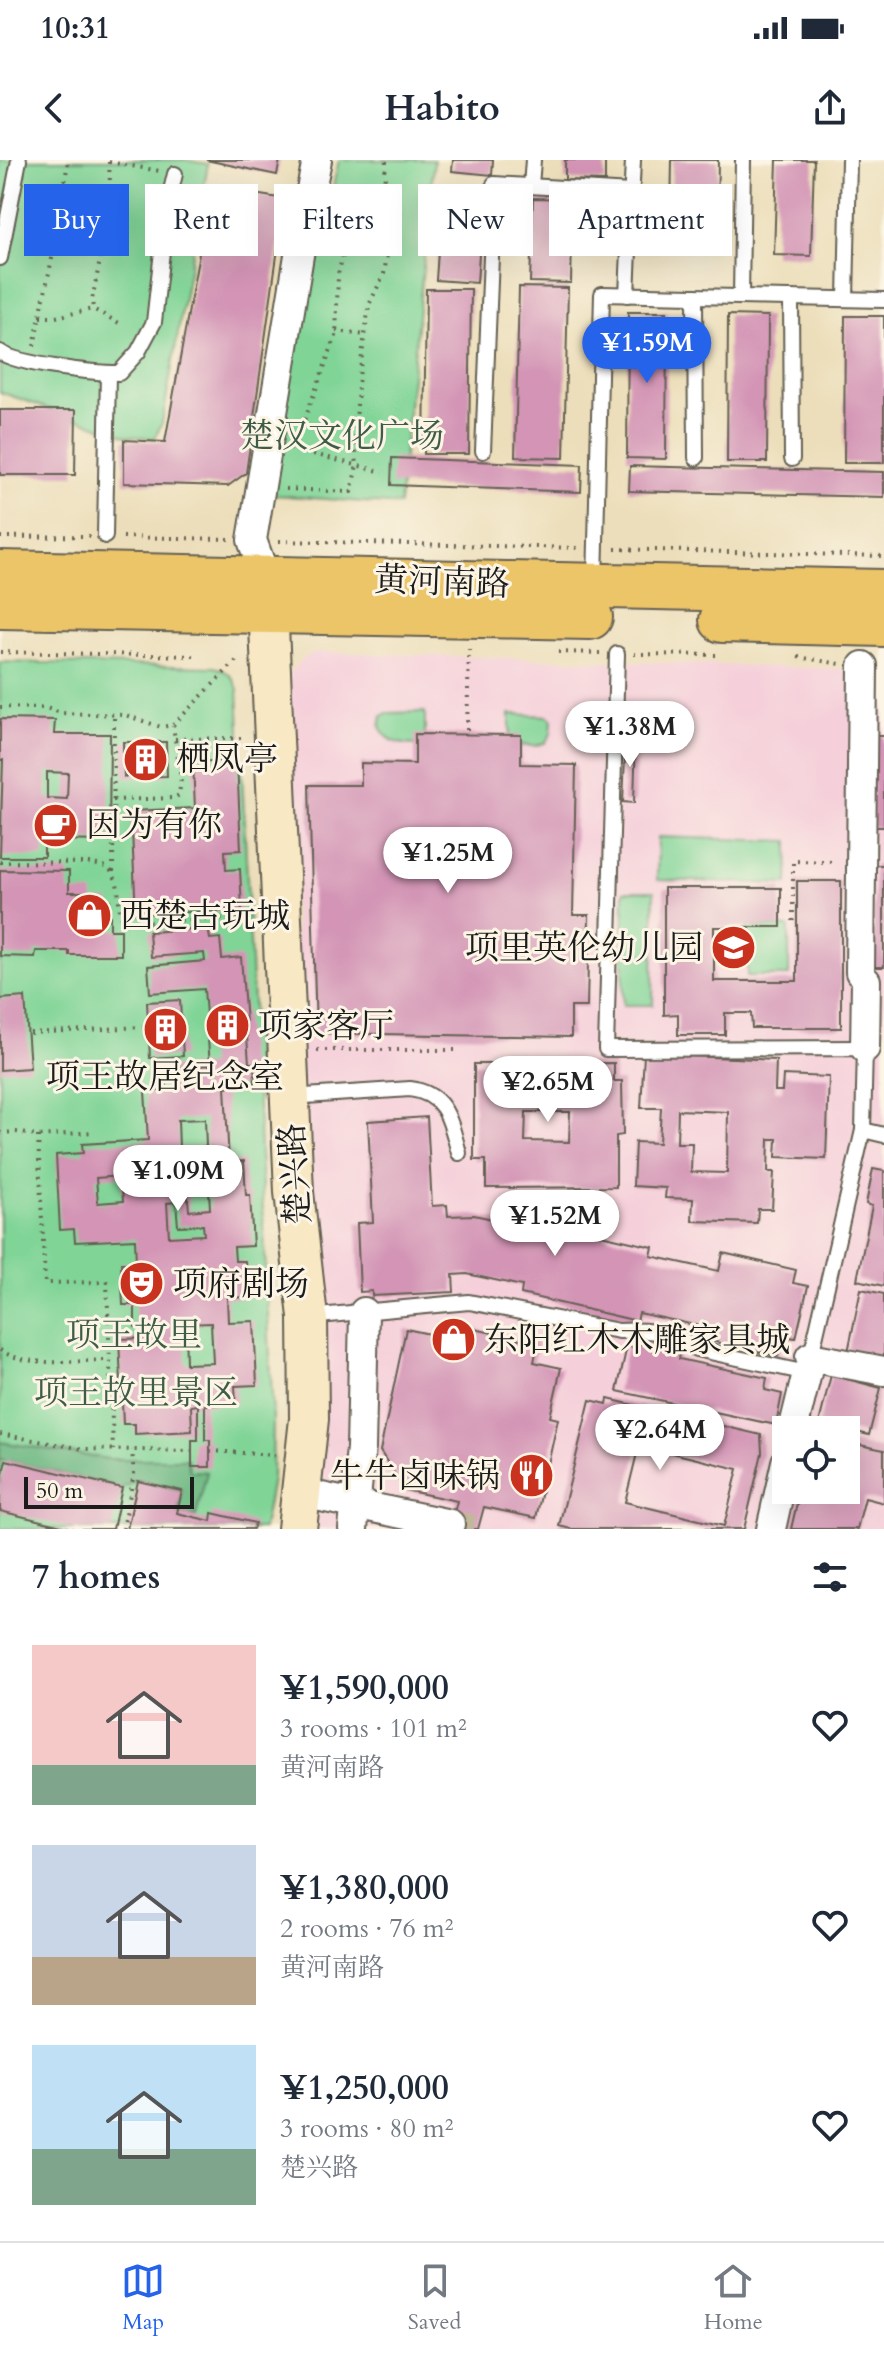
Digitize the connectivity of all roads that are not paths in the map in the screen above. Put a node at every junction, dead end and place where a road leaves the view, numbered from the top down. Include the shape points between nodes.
1 (19, 160) edge
2 (317, 160) edge
3 (533, 160) edge
4 (633, 160) edge
5 (743, 160) edge
6 (849, 160) edge
7 (175, 174) road end
8 (531, 184) edge
9 (632, 184) edge
10 (491, 256) edge
11 (629, 256) edge
12 (0, 258) edge
13 (627, 295) junction
14 (695, 296) junction
15 (741, 297) junction
16 (791, 298) junction
17 (846, 299) junction
18 (884, 300) edge
19 (0, 352) edge
20 (108, 373) junction
21 (483, 451) dead end
22 (696, 458) dead end
23 (792, 459) dead end
24 (105, 536) road end
25 (595, 568) junction
26 (0, 573) edge
27 (262, 577) junction
28 (884, 592) edge
29 (0, 606) edge
30 (884, 624) edge
31 (617, 654) dead end
32 (863, 666) dead end
33 (865, 1048) junction
34 (290, 1097) junction
35 (863, 1130) junction
36 (884, 1135) edge
37 (459, 1153) dead end
38 (364, 1312) junction
39 (308, 1317) junction
40 (808, 1365) junction
41 (884, 1371) edge
42 (796, 1416) edge
43 (301, 1493) edge
44 (777, 1504) edge
45 (355, 1517) edge
46 (450, 1524) dead end
47 (771, 1529) edge

1 - 12 lane
2 - 27 street via 305,219
3 - 8 lane
4 - 9 lane
5 - 15 lane
6 - 17 lane
7 - 20 lane via 154,322 138,352 119,373
10 - 21 lane
11 - 13 lane
13 - 14 lane
13 - 25 lane via 602,294
14 - 15 lane
14 - 22 lane
15 - 16 lane
16 - 17 lane
16 - 23 lane
17 - 18 lane
19 - 20 lane
20 - 24 lane
25 - 27 main road, 黄河南路
25 - 28 main road, 黄河南路
26 - 27 main road, 黄河南路
27 - 29 main road, 黄河南路
27 - 30 main road, 黄河南路
27 - 34 street, 楚兴路
31 - 33 lane via 606,1049
32 - 33 street
33 - 35 lane
34 - 37 lane via 422,1091 440,1103
34 - 39 street, 楚兴路
35 - 36 lane
35 - 40 lane
38 - 39 lane
38 - 40 lane via 469,1302 619,1331 683,1337 696,1349
38 - 45 street
39 - 43 street, 楚兴路 via 309,1419
40 - 41 street
40 - 42 street
43 - 45 street
44 - 47 street
45 - 46 street

